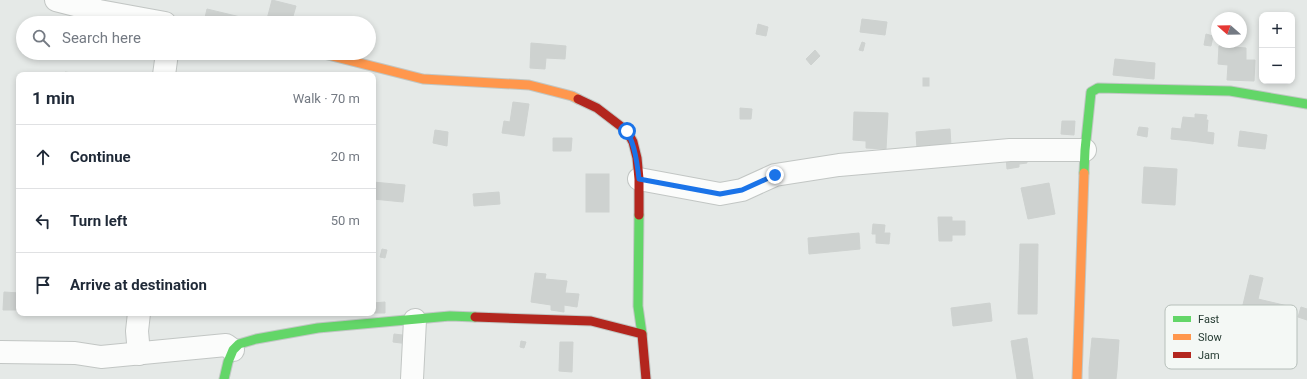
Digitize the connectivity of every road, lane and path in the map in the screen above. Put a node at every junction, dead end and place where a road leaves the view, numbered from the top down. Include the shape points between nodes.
1 (56, 0) edge
2 (126, 16) edge
3 (166, 60) edge
4 (348, 60) edge
5 (164, 72) edge
6 (1307, 104) edge
7 (1085, 150) junction
8 (639, 179) junction
9 (139, 316) edge
10 (416, 320) junction
11 (642, 334) junction
12 (233, 350) junction
13 (0, 352) edge
14 (139, 354) junction
15 (224, 379) edge
16 (412, 379) edge
17 (646, 379) edge
18 (1077, 379) edge

1 - 2 street
3 - 5 street
4 - 8 street via 423,79 529,85 572,96 597,108 627,131 633,142
6 - 7 street via 1230,91 1098,88 1091,92
7 - 8 street via 1010,150 839,165 775,175 742,190 720,194
7 - 18 street
8 - 11 street via 638,306
9 - 14 street
10 - 11 street via 450,316 590,322
10 - 12 street via 318,328 256,338 239,344
10 - 16 street
11 - 17 street
12 - 14 street via 226,345
12 - 15 street
13 - 14 street via 75,353 101,357

